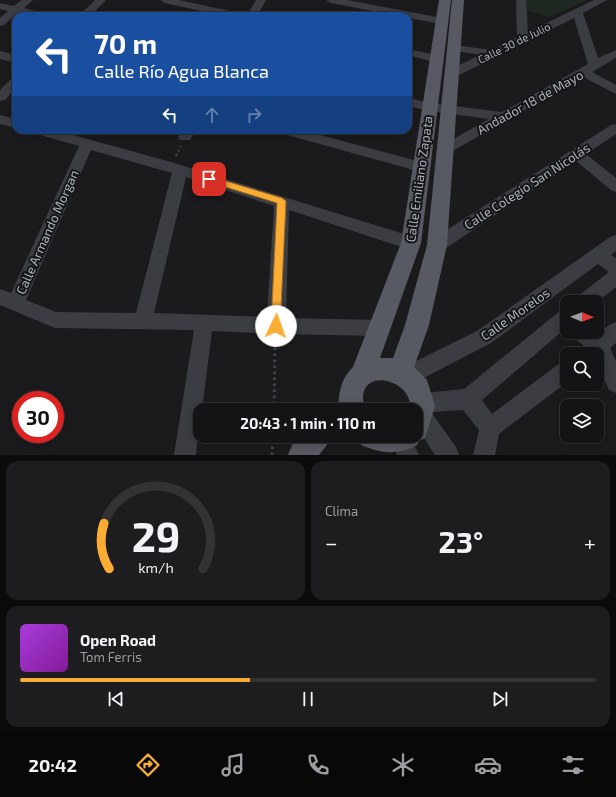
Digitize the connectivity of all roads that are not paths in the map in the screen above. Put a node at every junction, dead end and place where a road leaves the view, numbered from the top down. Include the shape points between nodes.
1 (28, 0) edge
2 (101, 0) edge
3 (165, 0) edge
4 (261, 0) edge
5 (331, 0) edge
6 (445, 0) edge
7 (458, 0) edge
8 (521, 0) edge
9 (602, 0) edge
10 (0, 6) edge
11 (16, 9) junction
12 (12, 12) edge
13 (13, 12) edge
14 (28, 12) edge
15 (88, 12) edge
16 (220, 12) edge
17 (254, 12) edge
18 (394, 12) edge
19 (577, 12) junction
20 (412, 15) edge
21 (442, 21) junction
22 (0, 23) edge
23 (523, 38) junction
24 (454, 48) junction
25 (412, 53) edge
26 (491, 53) junction
27 (616, 53) edge
28 (0, 55) edge
29 (12, 58) edge
30 (437, 59) junction
31 (589, 69) junction
32 (450, 74) junction
33 (12, 85) edge
34 (616, 90) edge
35 (0, 97) edge
36 (412, 103) edge
37 (439, 108) junction
38 (502, 116) junction
39 (1, 121) edge
40 (12, 123) edge
41 (616, 128) edge
42 (52, 134) edge
43 (300, 134) edge
44 (87, 144) junction
45 (444, 150) junction
46 (576, 154) junction
47 (421, 167) junction
48 (175, 168) junction
49 (616, 186) edge
50 (282, 201) junction
51 (616, 242) edge
52 (411, 243) junction
53 (437, 245) junction
54 (599, 254) junction
55 (616, 268) edge
56 (616, 277) edge
57 (593, 295) edge
58 (8, 300) edge
59 (143, 321) junction
60 (204, 322) junction
61 (560, 323) edge
62 (276, 326) junction
63 (380, 328) junction
64 (616, 331) edge
65 (597, 347) edge
66 (604, 366) edge
67 (404, 374) junction
68 (560, 375) edge
69 (616, 383) edge
70 (350, 397) edge
71 (468, 399) junction
72 (412, 403) edge
73 (423, 423) edge
74 (490, 428) junction
75 (312, 443) edge
76 (419, 443) edge
77 (185, 455) edge
78 (302, 455) edge
79 (448, 455) edge
80 (484, 455) edge

1 - 11 street
2 - 15 street
3 - 16 street
4 - 17 street
5 - 18 street
6 - 21 main road, Calle Emiliano Zapata
7 - 24 main road, Calle Emiliano Zapata
8 - 23 street
9 - 19 street, Calle 30 de Julio
10 - 11 street
11 - 13 street
11 - 14 street
12 - 22 street
19 - 23 street, Calle 30 de Julio
19 - 31 street
20 - 21 street
21 - 30 main road, Calle Emiliano Zapata
23 - 26 street, Calle 30 de Julio
24 - 26 street
24 - 32 main road, Calle Emiliano Zapata
25 - 30 street
26 - 32 street, Calle 30 de Julio
27 - 31 street, Andador 18 de Mayo
28 - 29 street
30 - 37 main road, Calle Emiliano Zapata
31 - 34 street
31 - 38 street, Andador 18 de Mayo
32 - 37 main road, Calle Emiliano Zapata
33 - 35 street
36 - 37 street
37 - 38 street
37 - 45 main road, Calle Emiliano Zapata
37 - 47 main road, Calle Emiliano Zapata
38 - 45 street, Andador 18 de Mayo
39 - 40 street
41 - 46 street, Calle Colegio San Nicolás
42 - 44 street
43 - 47 street
44 - 48 street
44 - 58 street, Calle Armando Morgan
45 - 53 main road, Calle Emiliano Zapata
46 - 49 street
46 - 53 street, Calle Colegio San Nicolás
47 - 52 main road, Calle Emiliano Zapata
48 - 50 street
48 - 59 street
50 - 52 street
50 - 62 street
51 - 54 street, Calle Morelos
52 - 63 main road, Calle Emiliano Zapata
53 - 67 main road, Calle Emiliano Zapata
54 - 55 street
54 - 67 street, Calle Morelos via 484,337
56 - 57 street
58 - 59 street via 54,320
59 - 60 street
60 - 62 street
60 - 77 street
61 - 71 street
62 - 63 street
63 - 70 main road, Calle Emiliano Zapata
64 - 65 street
66 - 69 street
67 - 70 main road via 380,367
67 - 72 main road via 418,388
68 - 74 street
71 - 73 street
71 - 74 street
74 - 80 street
75 - 78 main road
76 - 79 street

